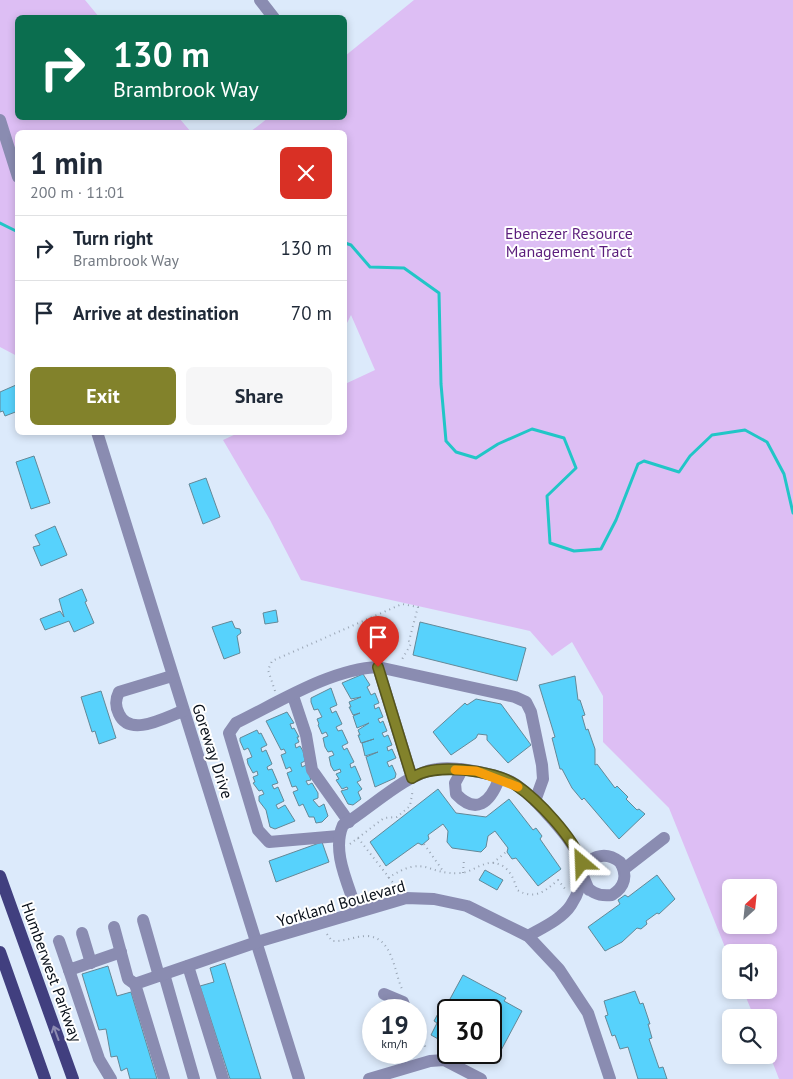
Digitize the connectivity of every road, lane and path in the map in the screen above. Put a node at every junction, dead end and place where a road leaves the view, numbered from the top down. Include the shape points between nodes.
1 (260, 0) edge
2 (272, 15) edge
3 (0, 120) edge
4 (15, 168) edge
5 (98, 435) edge
6 (378, 667) junction
7 (398, 671) junction
8 (172, 676) junction
9 (293, 696) junction
10 (279, 702) junction
11 (183, 711) junction
12 (462, 770) junction
13 (499, 779) junction
14 (413, 782) junction
15 (535, 801) junction
16 (349, 822) junction
17 (338, 836) junction
18 (358, 838) junction
19 (664, 838) dead end
20 (424, 844) dead end
21 (339, 850) junction
22 (506, 852) dead end
23 (464, 859) dead end
24 (493, 863) junction
25 (585, 865) junction
26 (624, 869) junction
27 (444, 872) junction
28 (463, 873) junction
29 (0, 876) edge
30 (388, 878) junction
31 (585, 886) junction
32 (410, 898) junction
33 (574, 899) junction
34 (357, 912) junction
35 (143, 920) dead end
36 (323, 924) junction
37 (114, 927) dead end
38 (82, 933) dead end
39 (528, 936) junction
40 (60, 941) dead end
41 (257, 942) junction
42 (0, 952) edge
43 (121, 952) junction
44 (91, 963) junction
45 (188, 966) junction
46 (69, 970) junction
47 (162, 975) junction
48 (135, 984) junction
49 (406, 992) dead end
50 (384, 994) dead end
51 (396, 999) edge
52 (427, 1052) edge
53 (430, 1061) junction
54 (45, 1079) edge
55 (73, 1079) edge
56 (111, 1079) edge
57 (164, 1079) edge
58 (194, 1079) edge
59 (223, 1079) edge
60 (299, 1079) edge
61 (369, 1079) edge
62 (482, 1079) edge
63 (610, 1079) edge

1 - 2 street
3 - 4 street
5 - 8 street, Goreway Drive
6 - 7 street
6 - 9 street via 358,668 318,682
6 - 14 street
7 - 10 path via 411,644 409,641 418,607 402,604 272,660 268,670
7 - 15 street via 526,702 544,772
8 - 11 street, Goreway Drive
8 - 11 street via 119,692 116,710 126,724 135,726
9 - 10 street
9 - 16 street via 306,735 312,770
10 - 17 street via 236,723 229,733 258,830 269,842
11 - 41 street, Goreway Drive
12 - 13 street
12 - 13 street via 455,784 456,794 466,804 476,806 485,802
12 - 14 street via 438,768 418,774
13 - 15 street via 514,783
14 - 16 street
14 - 18 path via 410,806 397,817 384,818
15 - 25 street via 570,840
16 - 17 street via 343,825
17 - 21 street
18 - 21 path
18 - 30 path
19 - 26 street
20 - 27 path
21 - 34 street
22 - 24 path
23 - 28 path
24 - 28 path
24 - 33 path via 509,872 517,890 525,895 540,894 558,880
25 - 26 street via 604,854 620,862
25 - 31 street
26 - 31 street via 625,877 618,891 604,896
27 - 28 path
27 - 30 path via 419,865
55 -> 29 main road, Humberwest Parkway
30 - 32 path
31 - 33 street
32 - 34 street, Yorkland Boulevard
32 - 39 street, Yorkland Boulevard via 467,906
33 - 39 street via 570,907 551,923
34 - 36 street, Yorkland Boulevard
35 - 47 street
36 - 41 street, Yorkland Boulevard
36 - 49 path via 332,941 370,936 383,943 390,952 401,988
37 - 43 street
38 - 44 street
39 - 63 street, Yorkland Boulevard via 559,968 588,1013
40 - 46 street
41 - 45 street, Yorkland Boulevard
41 - 60 street, Goreway Drive
42 - 54 main road
43 - 44 street
43 - 48 street via 128,979
44 - 46 street
45 - 47 street, Yorkland Boulevard
45 - 59 street
46 - 56 street via 99,1059
47 - 48 street, Yorkland Boulevard
47 - 58 street
48 - 57 street
50 - 51 street
52 - 53 path
53 - 61 street
53 - 62 street via 444,1060

